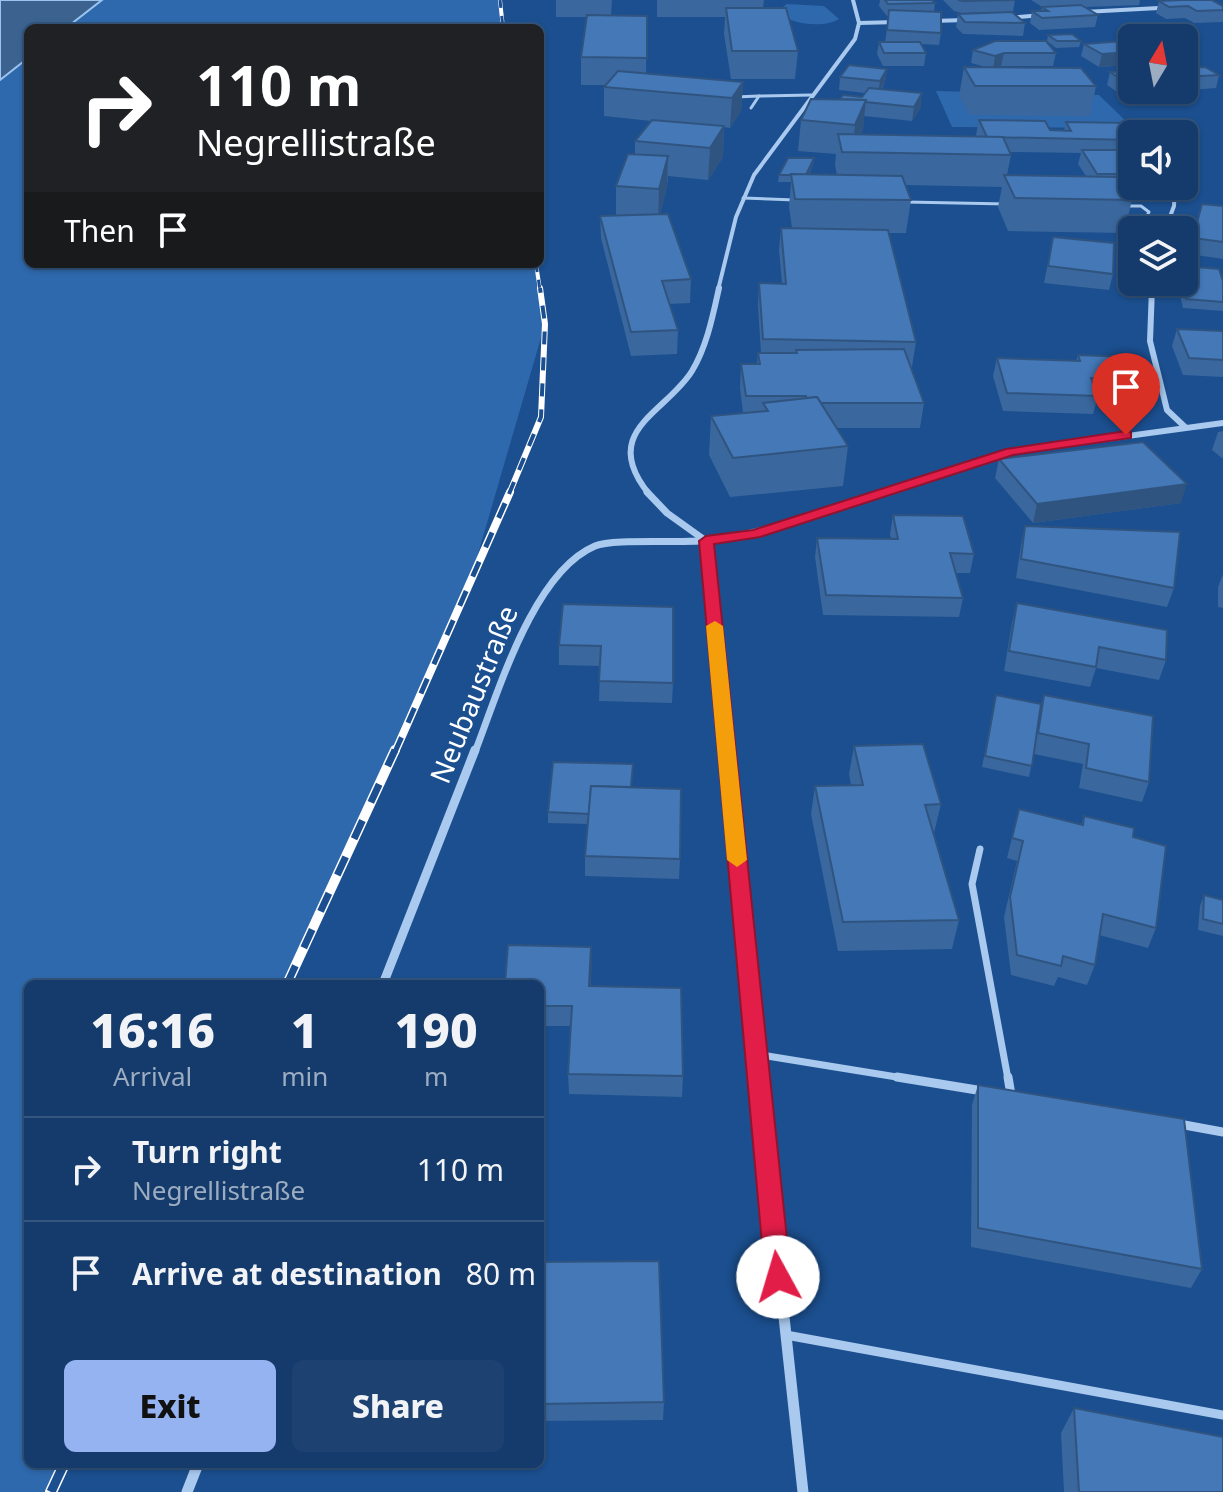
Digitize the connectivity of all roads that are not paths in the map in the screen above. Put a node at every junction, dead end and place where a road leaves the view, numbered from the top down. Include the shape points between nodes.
1 (853, 0) edge
2 (1147, 0) edge
3 (1079, 12) edge
4 (1052, 14) edge
5 (998, 18) edge
6 (970, 20) edge
7 (929, 21) edge
8 (902, 22) edge
9 (859, 23) junction
10 (811, 95) junction
11 (759, 96) junction
12 (730, 97) edge
13 (751, 108) dead end
14 (743, 198) junction
15 (807, 200) edge
16 (903, 202) edge
17 (1014, 204) edge
18 (1125, 206) dead end
19 (1147, 216) edge
20 (1152, 296) edge
21 (1223, 423) edge
22 (1185, 427) junction
23 (706, 541) junction
24 (980, 849) dead end
25 (385, 980) edge
26 (755, 1054) junction
27 (1011, 1095) junction
28 (1026, 1098) edge
29 (1163, 1121) edge
30 (1223, 1132) edge
31 (785, 1335) junction
32 (1223, 1415) edge
33 (196, 1468) edge
34 (187, 1492) edge
35 (803, 1492) edge

1 - 9 street
2 - 3 street via 1159,8
4 - 5 street
6 - 7 street
8 - 9 street
9 - 10 street via 848,49
10 - 11 lane
10 - 14 street via 766,153
11 - 12 lane
11 - 13 lane
14 - 15 lane
14 - 23 street via 691,371 639,424 632,444 634,467 646,492
16 - 17 lane
18 - 19 lane via 1141,206
20 - 22 street via 1150,341 1167,410
21 - 22 street, Neubaustraße
22 - 23 street, Neubaustraße via 1011,452 755,534
23 - 25 street, Neubaustraße via 596,545 560,573 530,612
23 - 26 street
24 - 27 lane via 972,884
26 - 27 lane
26 - 31 street
27 - 28 lane
29 - 30 lane
31 - 32 lane
31 - 35 street
33 - 34 street

